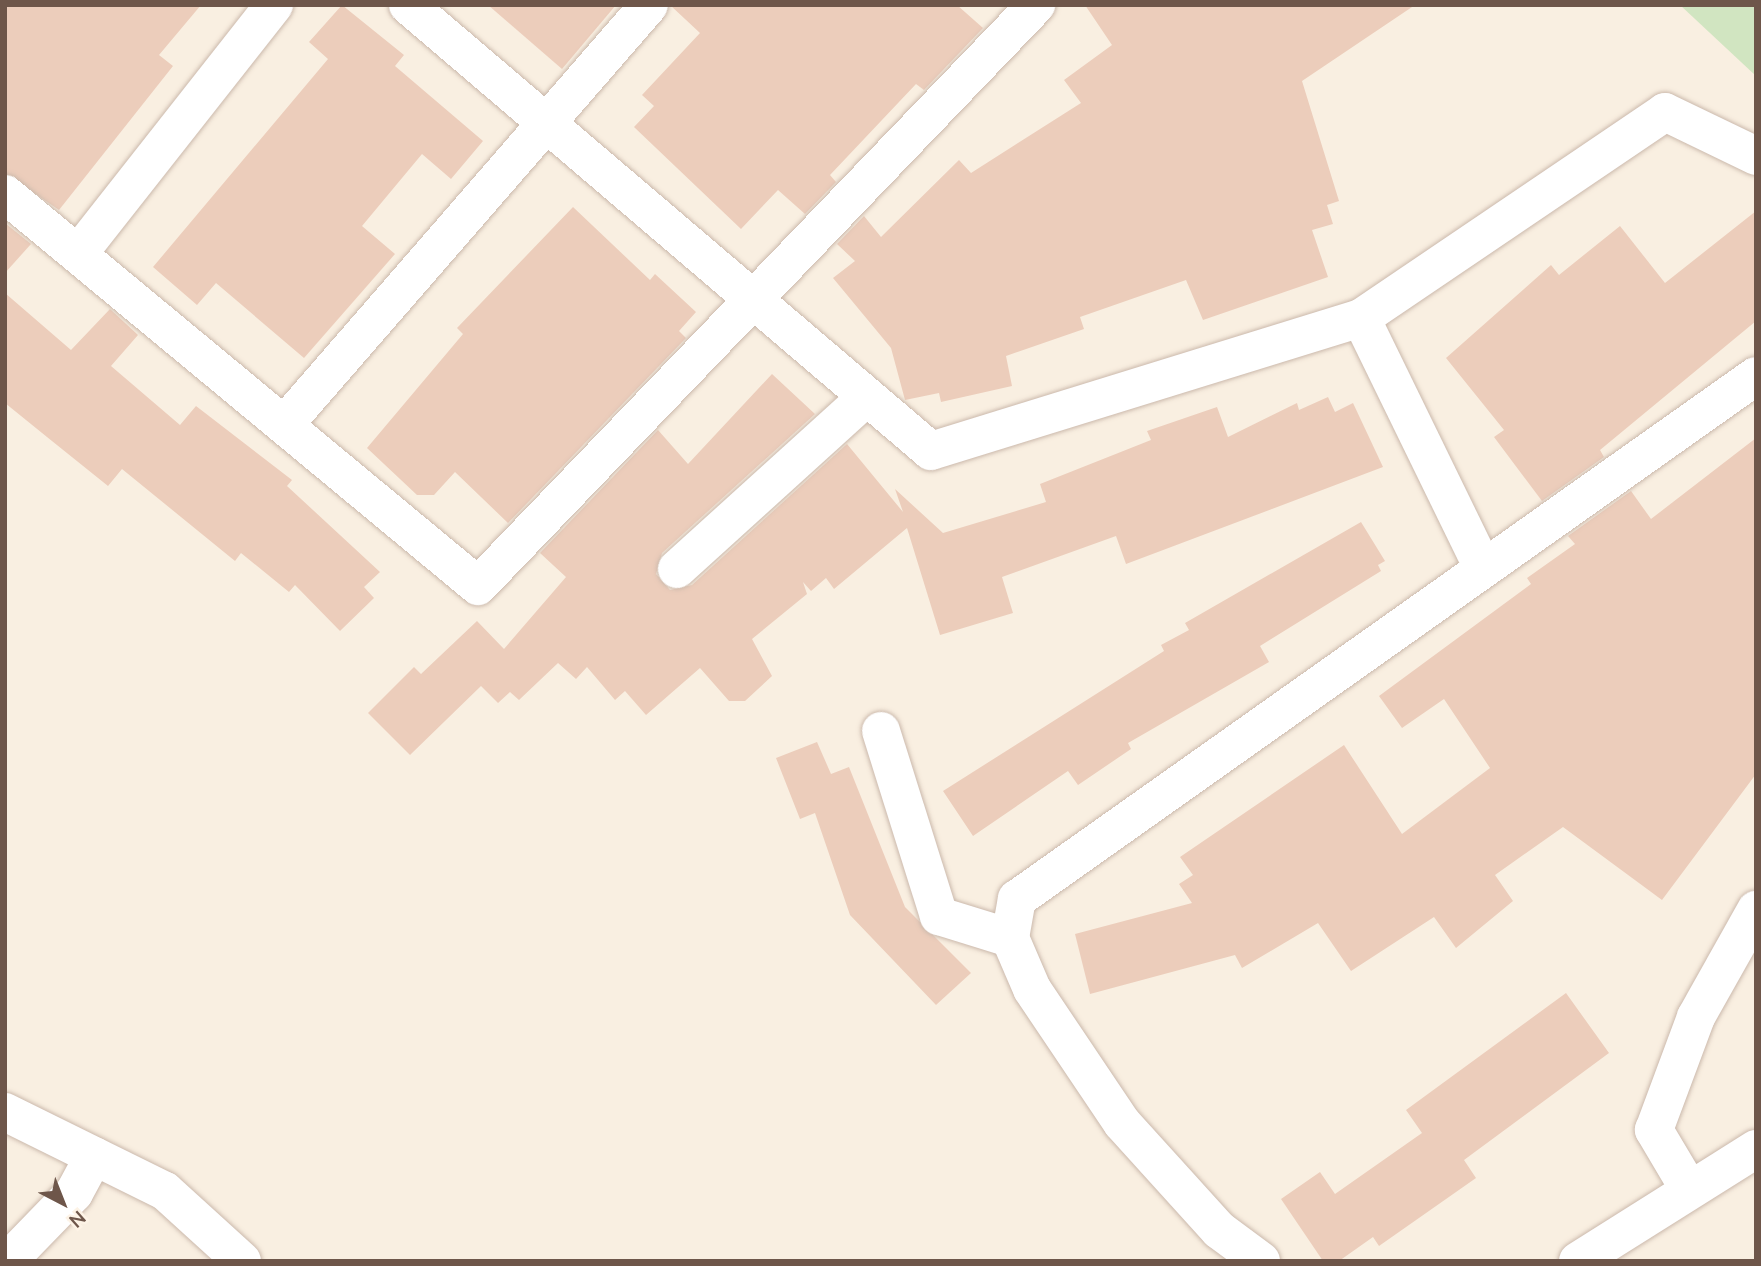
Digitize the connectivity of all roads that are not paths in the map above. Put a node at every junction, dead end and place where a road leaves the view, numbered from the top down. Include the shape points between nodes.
1 (274, 5) edge
2 (408, 5) edge
3 (649, 5) edge
4 (1028, 8) edge
5 (546, 123) junction
6 (1756, 156) edge
7 (5, 194) edge
8 (78, 254) junction
9 (754, 301) junction
10 (1361, 318) junction
11 (1756, 376) edge
12 (867, 397) junction
13 (284, 425) junction
14 (677, 569) dead end
15 (1483, 569) junction
16 (881, 731) dead end
17 (1756, 911) edge
18 (1010, 938) junction
19 (5, 1112) edge
20 (1756, 1149) edge
21 (94, 1156) junction
22 (1689, 1189) junction
23 (8, 1261) edge
24 (242, 1261) edge
25 (1261, 1261) edge
26 (1578, 1261) edge

1 - 8 street
2 - 5 street
3 - 5 street
4 - 9 street
5 - 9 street
5 - 13 street
6 - 10 street via 1665,112
7 - 8 street
8 - 13 street
9 - 12 street
9 - 13 street via 478,586
10 - 12 street via 931,451
10 - 15 street
11 - 15 street
12 - 14 street
15 - 18 street via 1017,899
16 - 18 street via 939,916
17 - 22 street via 1696,1017 1654,1130
18 - 25 street via 1032,989 1122,1123 1219,1230
19 - 21 street
20 - 22 street
21 - 23 street via 74,1193
21 - 24 street via 165,1191
22 - 26 street

